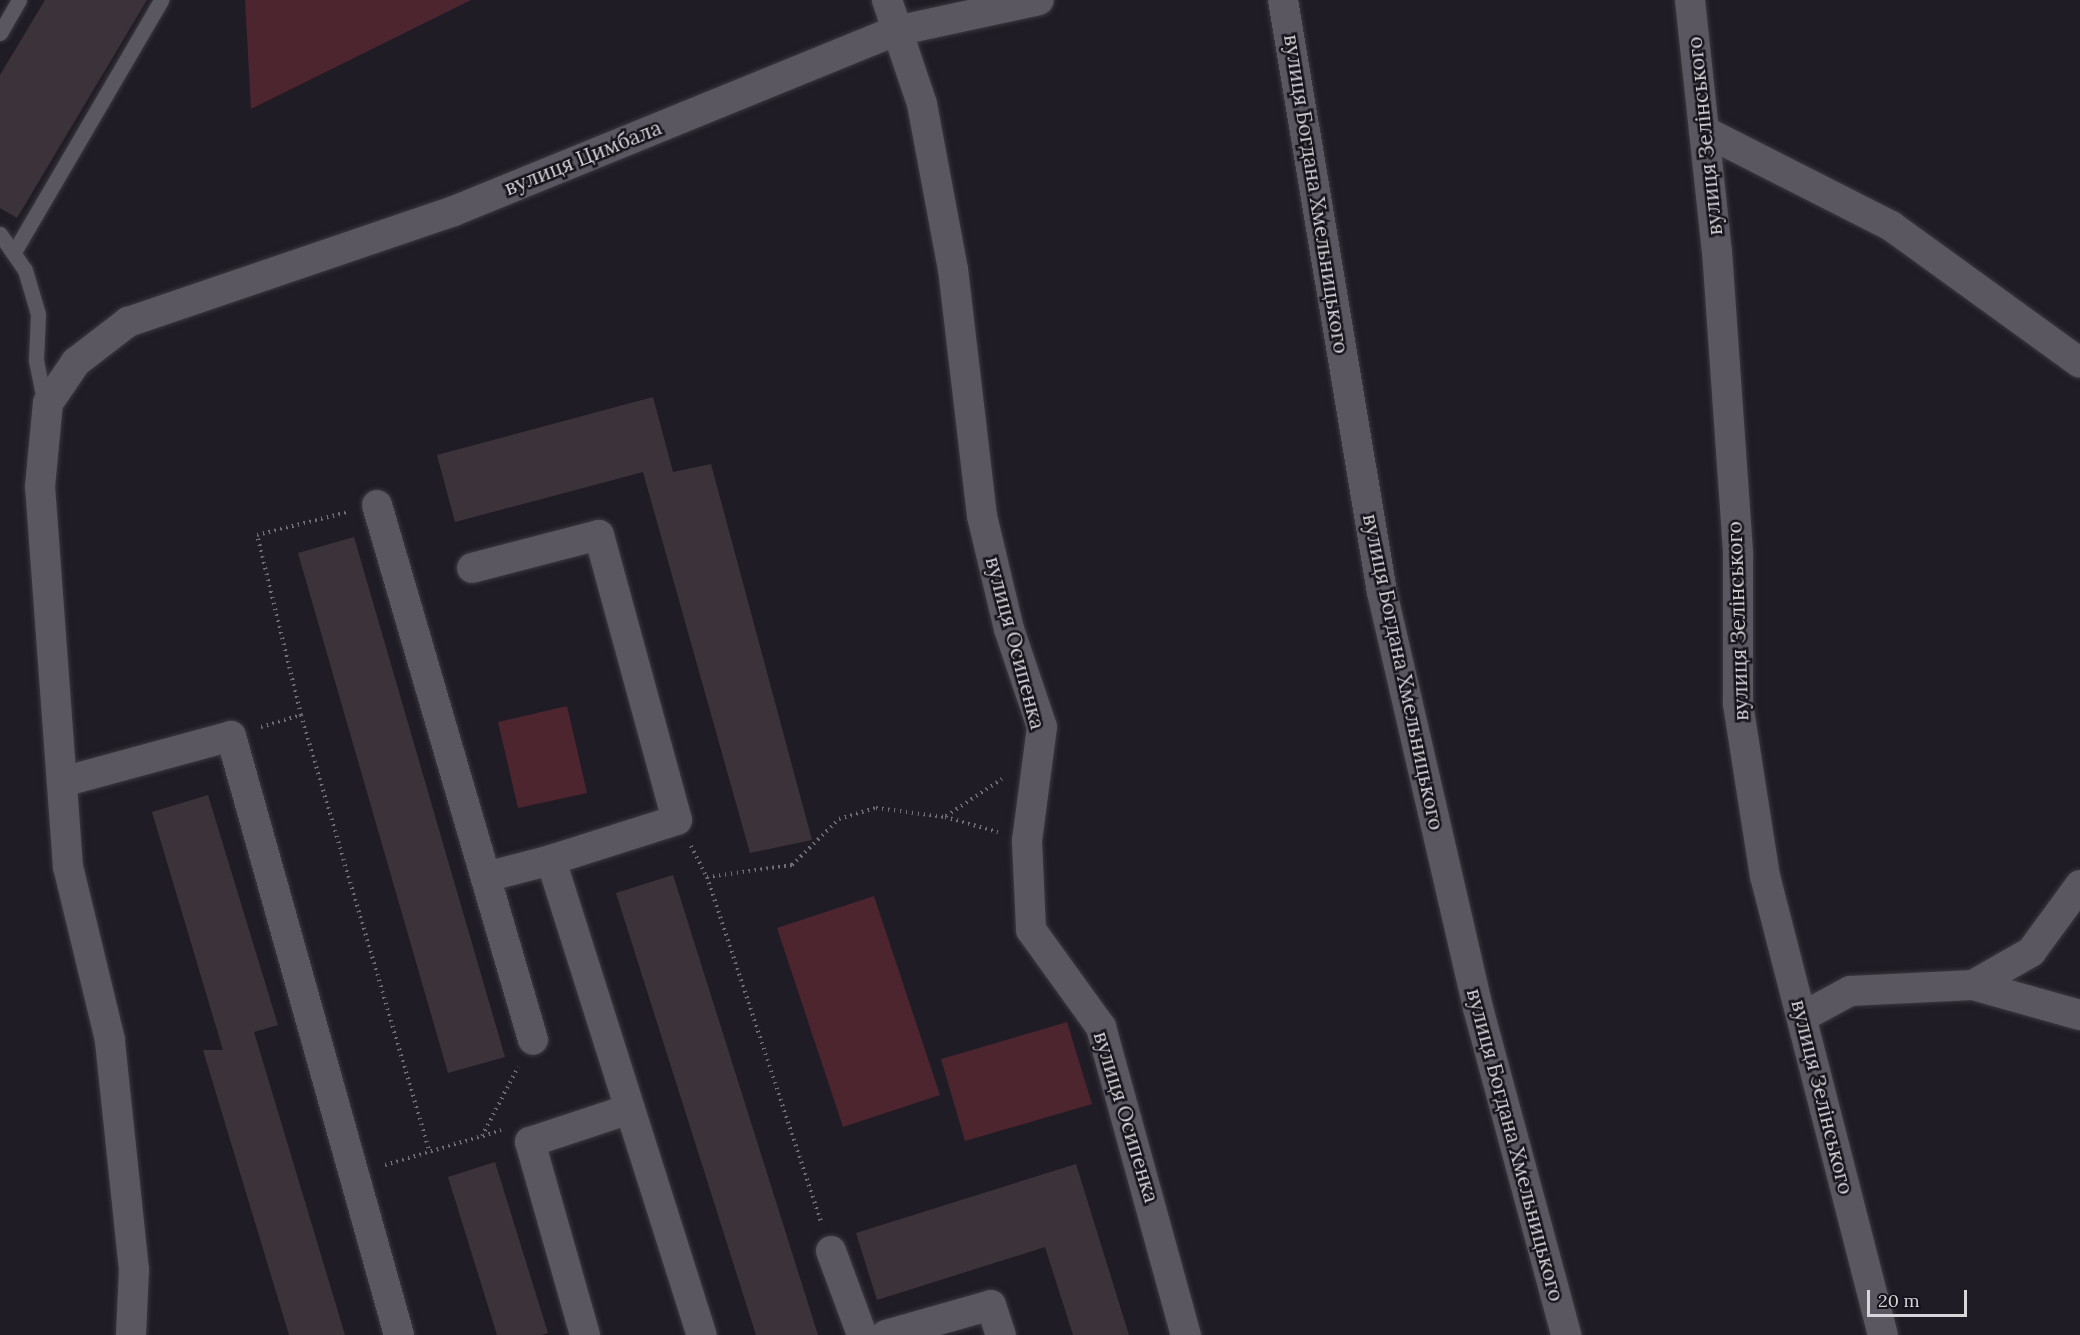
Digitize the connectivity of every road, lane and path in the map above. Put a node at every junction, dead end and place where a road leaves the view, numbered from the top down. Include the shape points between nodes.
1 (19, 0) edge
2 (161, 0) edge
3 (887, 0) edge
4 (1039, 0) edge
5 (1283, 0) edge
6 (1690, 0) edge
7 (896, 31) junction
8 (0, 33) edge
9 (1704, 131) junction
10 (0, 234) edge
11 (14, 252) junction
12 (2080, 363) edge
13 (46, 416) junction
14 (377, 505) joint
15 (472, 568) dead end
16 (301, 715) junction
17 (231, 736) junction
18 (1014, 771) dead end
19 (62, 782) junction
20 (945, 817) junction
21 (678, 820) junction
22 (1027, 841) junction
23 (550, 860) junction
24 (486, 877) junction
25 (707, 877) junction
26 (2080, 885) edge
27 (1973, 985) junction
28 (2080, 1015) edge
29 (1802, 1017) junction
30 (533, 1040) joint
31 (630, 1109) junction
32 (430, 1152) junction
33 (354, 1174) junction
34 (831, 1251) joint
35 (131, 1335) edge
36 (399, 1335) edge
37 (585, 1335) edge
38 (702, 1335) edge
39 (862, 1335) edge
40 (886, 1335) edge
41 (1001, 1335) edge
42 (1186, 1335) edge
43 (1566, 1335) edge
44 (1882, 1335) edge

1 - 8 lane
2 - 11 lane
3 - 7 street, вулиця Осипенка
4 - 7 street, вулиця Цимбала
5 - 43 street, вулиця Богдана Хмельницького via 1382,592 1478,1008
6 - 9 street, вулиця Зелінського
7 - 13 street, вулиця Цимбала via 454,211 128,322 76,362 48,403
7 - 22 street, вулиця Осипенка via 922,104 953,269 982,516 1009,629 1042,727
9 - 12 street via 1892,226
9 - 29 street, вулиця Зелінського via 1738,554 1738,704 1765,876
10 - 11 lane
11 - 13 lane via 38,314 36,360
13 - 19 street, вулиця Цимбала via 40,488
14 - 16 path via 257,535
14 - 24 street
15 - 21 street via 599,535
16 - 17 path
16 - 32 path
17 - 19 street
17 - 33 street
18 - 20 path
19 - 35 street, вулиця Цимбала via 68,867 110,1040 134,1270
20 - 22 path
20 - 25 path via 876,808 839,819 792,865
21 - 23 street
21 - 25 path
22 - 42 street, вулиця Осипенка via 1031,930 1101,1027
23 - 24 street
23 - 31 street
24 - 30 street
25 - 34 path
26 - 27 street via 2031,952
27 - 28 street
27 - 29 street via 1850,991
29 - 44 street, вулиця Зелінського
30 - 32 path via 482,1136
31 - 37 street via 530,1142
31 - 38 street
32 - 33 path
33 - 36 street
34 - 39 street
40 - 41 street via 991,1305

